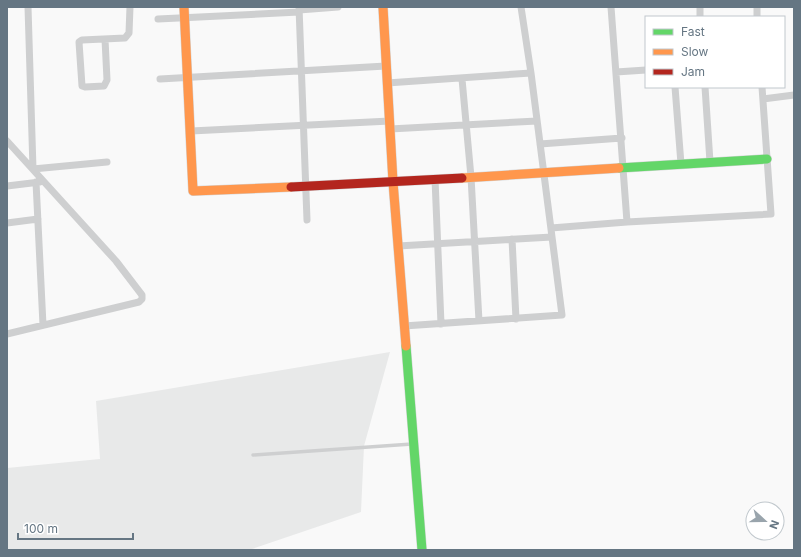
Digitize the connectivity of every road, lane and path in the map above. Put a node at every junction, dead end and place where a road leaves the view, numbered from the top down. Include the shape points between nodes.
1 (28, 7) edge
2 (130, 7) edge
3 (184, 7) edge
4 (240, 7) edge
5 (338, 7) edge
6 (383, 7) edge
7 (521, 7) edge
8 (611, 7) edge
9 (299, 10) edge
10 (240, 15) junction
11 (185, 18) junction
12 (158, 19) dead end
13 (105, 39) junction
14 (386, 66) junction
15 (645, 70) edge
16 (301, 71) junction
17 (616, 72) junction
18 (531, 73) junction
19 (188, 77) junction
20 (462, 79) junction
21 (160, 80) dead end
22 (387, 83) junction
23 (675, 88) edge
24 (704, 88) edge
25 (762, 88) edge
26 (794, 95) edge
27 (763, 99) junction
28 (537, 121) junction
29 (390, 125) junction
30 (467, 125) junction
31 (304, 126) junction
32 (191, 131) junction
33 (622, 138) junction
34 (7, 141) edge
35 (540, 144) junction
36 (767, 159) junction
37 (107, 162) dead end
38 (710, 162) junction
39 (680, 164) junction
40 (624, 168) junction
41 (33, 169) junction
42 (543, 172) junction
43 (471, 177) junction
44 (435, 179) junction
45 (44, 181) junction
46 (36, 182) junction
47 (393, 182) junction
48 (7, 186) edge
49 (306, 186) junction
50 (38, 219) junction
51 (307, 220) dead end
52 (627, 222) junction
53 (7, 223) edge
54 (551, 228) junction
55 (552, 236) junction
56 (512, 239) junction
57 (475, 241) junction
58 (437, 243) junction
59 (398, 246) junction
60 (516, 319) junction
61 (479, 321) junction
62 (441, 324) junction
63 (43, 325) junction
64 (404, 326) junction
65 (7, 334) edge
66 (414, 444) junction
67 (253, 455) dead end
68 (422, 550) edge

1 - 41 street
2 - 13 street via 128,36
3 - 11 street
4 - 10 street
5 - 9 street
6 - 14 street
7 - 18 street
8 - 17 street
9 - 10 street
9 - 16 street
10 - 11 street
11 - 12 street
11 - 19 street
13 - 13 street via 80,42 82,86 106,84
14 - 16 street
14 - 22 street
15 - 17 street
16 - 19 street
16 - 31 street
17 - 33 street
18 - 20 street
18 - 28 street
19 - 21 street
19 - 32 street
20 - 22 street
20 - 30 street
22 - 29 street
23 - 39 street
24 - 38 street
25 - 27 street
26 - 27 street
27 - 36 street
28 - 30 street
28 - 35 street
29 - 30 street
29 - 31 street
29 - 47 street
30 - 43 street
31 - 32 street
31 - 49 street
32 - 49 street via 193,191
33 - 35 street
33 - 40 street
34 - 41 street
35 - 42 street
36 - 38 street
36 - 52 street via 771,214
37 - 41 street
38 - 39 street
39 - 40 street
40 - 42 street
40 - 52 street
41 - 45 street
42 - 43 street
42 - 54 street
43 - 44 street
43 - 57 street
44 - 47 street
44 - 58 street
45 - 46 street
45 - 63 street via 116,261 142,295 142,299 139,302
46 - 48 street
46 - 50 street
47 - 49 street
47 - 59 street
49 - 51 street
50 - 53 street
50 - 63 street
52 - 54 street
54 - 55 street
55 - 56 street
55 - 60 street via 562,315
56 - 57 street
56 - 60 street
57 - 58 street
57 - 61 street
58 - 59 street
58 - 62 street
59 - 64 street
60 - 61 street
61 - 62 street
62 - 64 street
63 - 65 street
64 - 66 street
66 - 67 lane
66 - 68 street

